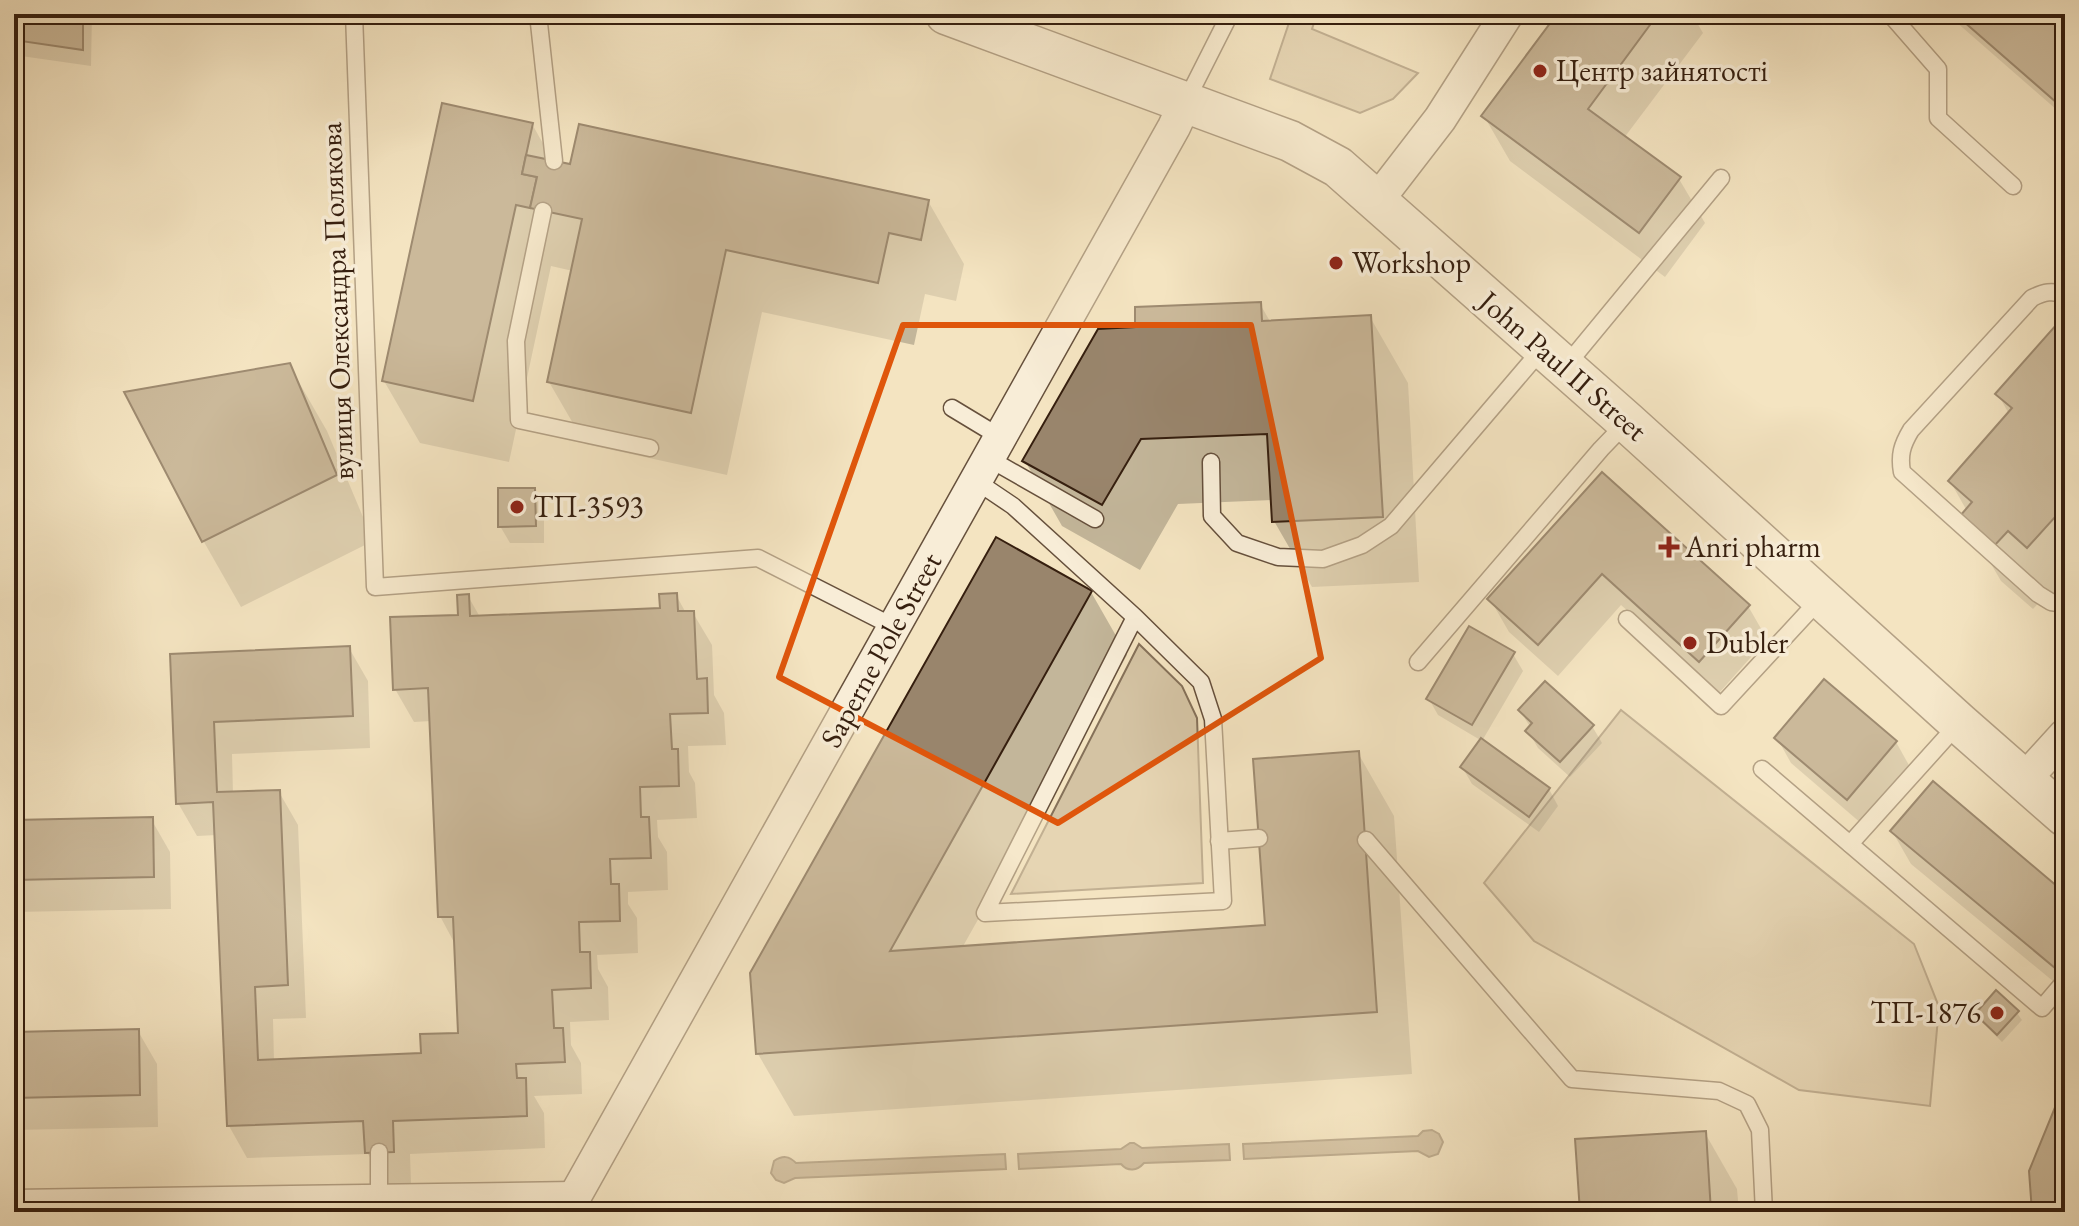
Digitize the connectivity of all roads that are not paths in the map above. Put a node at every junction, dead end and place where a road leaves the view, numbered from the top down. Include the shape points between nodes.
1 (354, 14) edge
2 (538, 14) edge
3 (946, 14) edge
4 (1230, 14) edge
5 (1507, 14) edge
6 (1890, 14) edge
7 (1186, 101) junction
8 (554, 161) dead end
9 (1721, 178) dead end
10 (2013, 186) dead end
11 (1376, 202) junction
12 (543, 211) dead end
13 (2065, 295) edge
14 (1554, 357) junction
15 (952, 408) dead end
16 (1627, 422) junction
17 (650, 448) dead end
18 (988, 458) junction
19 (1211, 462) dead end
20 (1095, 519) dead end
21 (1821, 598) junction
22 (2065, 604) edge
23 (1135, 617) junction
24 (1627, 619) dead end
25 (894, 627) junction
26 (1418, 662) dead end
27 (1959, 723) junction
28 (2065, 735) edge
29 (1762, 769) dead end
30 (2025, 779) junction
31 (2065, 816) edge
32 (1259, 838) dead end
33 (1366, 840) dead end
34 (1219, 841) junction
35 (1850, 844) junction
36 (2065, 981) edge
37 (379, 1152) dead end
38 (379, 1201) junction
39 (574, 1205) edge
40 (14, 1206) edge
41 (149, 1208) edge
42 (1764, 1212) edge

1 - 25 lane, вулиця Олександра Полякова via 375,587 758,558
2 - 8 lane
3 - 7 street, John Paul II Street
4 - 7 lane
5 - 11 street via 1440,119
6 - 10 lane via 1938,69 1938,118
7 - 11 street, John Paul II Street via 1290,141 1338,167
7 - 18 street, Saperne Pole Street
9 - 14 lane
11 - 14 street, John Paul II Street
12 - 17 lane via 516,341 519,420
13 - 22 lane via 2044,292 2032,298 1911,430 1899,459 1902,472 2038,594
14 - 16 street, John Paul II Street
14 - 19 lane via 1391,526 1362,545 1323,559 1278,557 1237,543 1212,516
15 - 18 lane
16 - 21 street, John Paul II Street
16 - 26 lane
18 - 20 lane
18 - 23 lane via 1013,506
18 - 25 street, Saperne Pole Street
21 - 24 lane via 1721,706
21 - 27 street, John Paul II Street
23 - 34 lane via 1201,682 1213,719
23 - 34 lane via 985,913 1223,901
25 - 39 street, Saperne Pole Street
27 - 30 street, John Paul II Street
27 - 35 lane
28 - 30 street
29 - 35 lane
30 - 31 street, John Paul II Street
32 - 34 lane
33 - 42 lane via 1572,1079 1719,1091 1747,1104 1760,1130
35 - 36 lane via 2042,1008
37 - 38 lane
38 - 39 street
38 - 41 street
40 - 41 street

